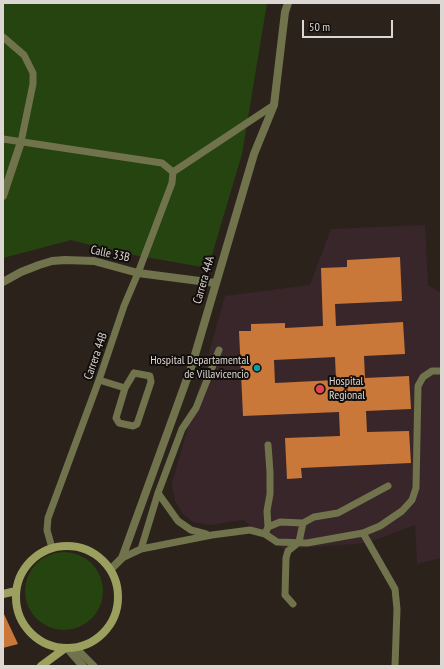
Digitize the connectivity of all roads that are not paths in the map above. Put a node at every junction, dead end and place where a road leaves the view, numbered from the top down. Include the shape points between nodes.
1 (288, 3) edge
2 (3, 37) edge
3 (274, 105) junction
4 (3, 139) edge
5 (21, 142) junction
6 (173, 172) junction
7 (3, 196) edge
8 (138, 273) junction
9 (3, 282) edge
10 (215, 283) junction
11 (219, 350) dead end
12 (441, 371) edge
13 (99, 380) junction
14 (125, 388) junction
15 (268, 445) dead end
16 (388, 486) dead end
17 (158, 493) junction
18 (303, 523) junction
19 (267, 530) junction
20 (363, 533) junction
21 (212, 535) junction
22 (299, 542) junction
23 (52, 548) junction
24 (141, 549) junction
25 (122, 558) junction
26 (110, 569) junction
27 (16, 591) junction
28 (3, 594) edge
29 (293, 604) dead end
30 (69, 649) junction
31 (41, 666) edge
32 (83, 666) edge
33 (94, 666) edge
34 (395, 666) edge

1 - 3 street, Carrera 44A
2 - 5 lane via 24,54 33,73
3 - 6 lane
3 - 10 street, Carrera 44A via 254,154
4 - 5 lane
5 - 6 lane via 162,163
5 - 7 street
6 - 8 lane, Carrera 44B via 172,183
8 - 9 street, Calle 33B via 108,264 65,260 39,265
8 - 10 street, Calle 33B
8 - 13 lane, Carrera 44B
10 - 25 street, Carrera 44A via 192,365
11 - 17 lane via 196,408 182,429
12 - 20 lane via 432,371 423,377 418,386 416,488 412,500 397,515
13 - 14 lane
13 - 23 lane, Carrera 44B via 48,518 47,530
14 - 14 lane via 134,373 151,378 136,424 133,426 117,421
15 - 19 lane via 270,494
16 - 18 lane via 338,513
17 - 21 lane via 184,526 198,533
17 - 24 lane
18 - 19 lane via 280,522
18 - 22 lane
19 - 21 lane
19 - 22 lane via 277,542
20 - 22 lane via 319,542
20 - 34 lane via 395,589
21 - 24 lane
22 - 29 lane via 288,551 286,558 285,595
23 - 26 street via 67,546 84,549 99,557
23 - 27 street via 30,562 21,576
24 - 25 lane
25 - 26 street
26 - 30 street via 119,593 115,618 99,638 84,646
27 - 28 street
27 - 30 street via 19,614 26,628 50,647
30 - 31 street
30 - 32 street
30 - 33 lane

